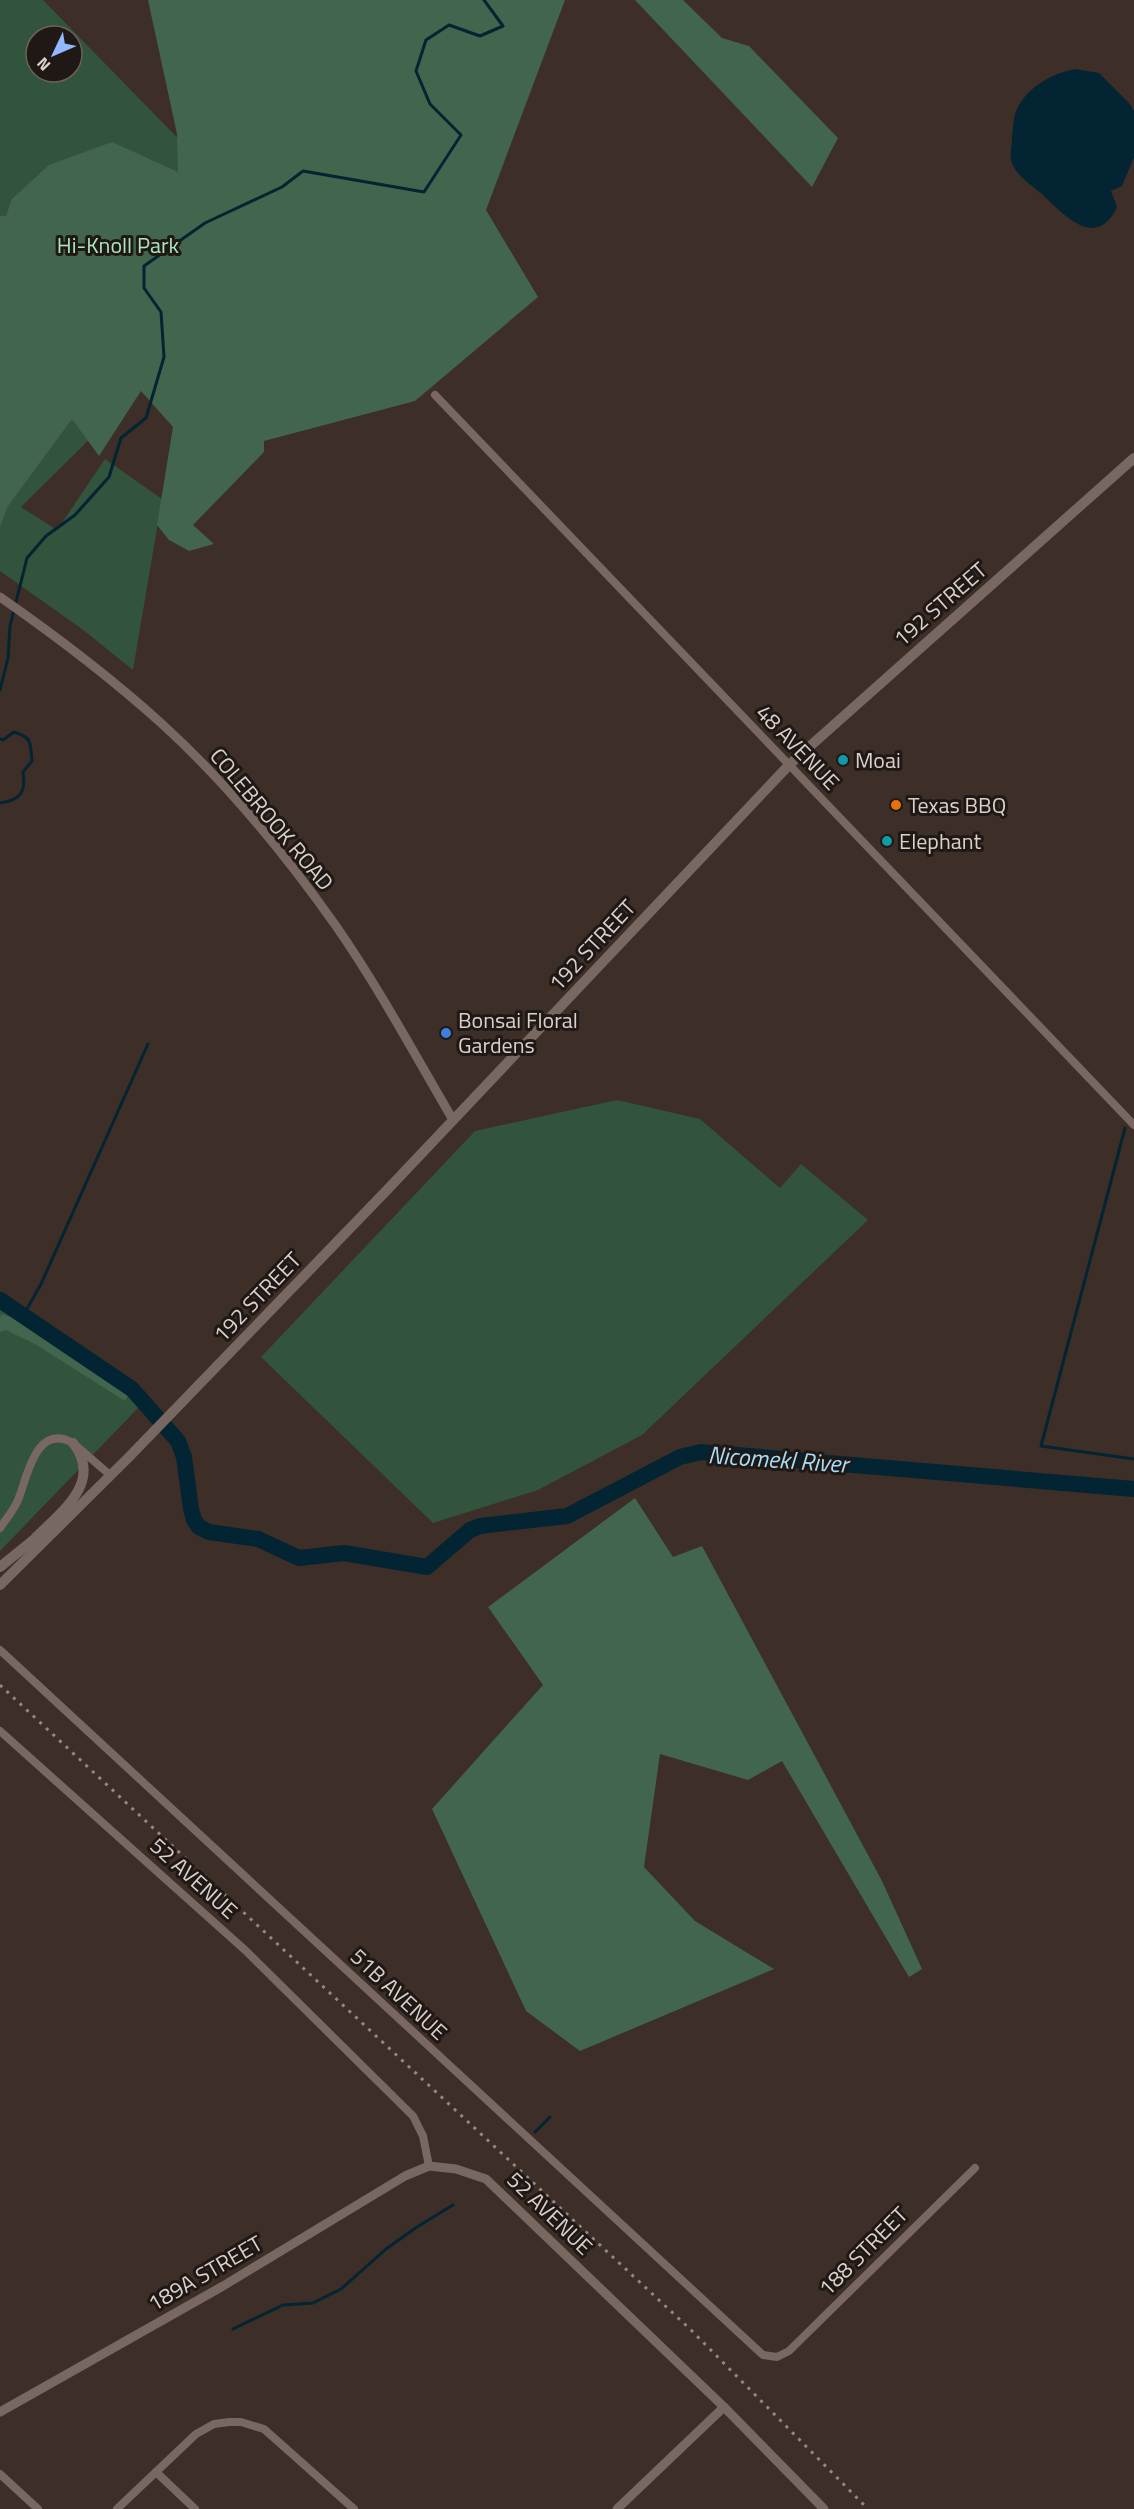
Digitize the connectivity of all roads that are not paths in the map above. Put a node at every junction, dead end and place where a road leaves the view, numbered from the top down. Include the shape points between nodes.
1 (435, 394) dead end
2 (1134, 458) edge
3 (1, 597) edge
4 (790, 764) junction
5 (453, 1120) junction
6 (1134, 1125) edge
7 (73, 1443) junction
8 (110, 1475) junction
9 (75, 1508) junction
10 (0, 1528) edge
11 (36, 1537) junction
12 (0, 1567) edge
13 (0, 1585) edge
14 (0, 1650) edge
15 (0, 1731) edge
16 (429, 2166) junction
17 (975, 2168) dead end
18 (777, 2357) joint
19 (724, 2407) junction
20 (0, 2412) edge
21 (156, 2472) junction
22 (0, 2474) edge
23 (38, 2509) edge
24 (117, 2509) edge
25 (195, 2509) edge
26 (354, 2509) edge
27 (617, 2509) edge
28 (824, 2509) edge

1 - 4 street, 48 AVENUE
2 - 4 main road, 192 STREET
3 - 5 street, COLEBROOK ROAD via 90,663 162,724 241,807 336,927
4 - 5 main road, 192 STREET
4 - 6 street, 48 AVENUE
5 - 8 main road, 192 STREET
7 - 8 street
7 - 10 street via 54,1440 32,1456 17,1504
7 - 11 main road via 84,1459 85,1474 77,1492
8 - 9 main road, 192 STREET
9 - 11 main road, 192 STREET
9 - 13 main road, 192 STREET
11 - 12 main road, 192 STREET
14 - 18 street, 51B AVENUE via 763,2355
15 - 16 street, 52 AVENUE via 245,1950 413,2116 423,2136
16 - 19 street, 52 AVENUE via 456,2169 486,2179
16 - 20 street, 189A STREET via 405,2176 223,2286
17 - 18 street, 188 STREET via 789,2351
19 - 27 street
19 - 28 street, 52 AVENUE
21 - 24 street
21 - 25 street
21 - 26 street via 196,2434 214,2424 241,2422 264,2429
22 - 23 street

